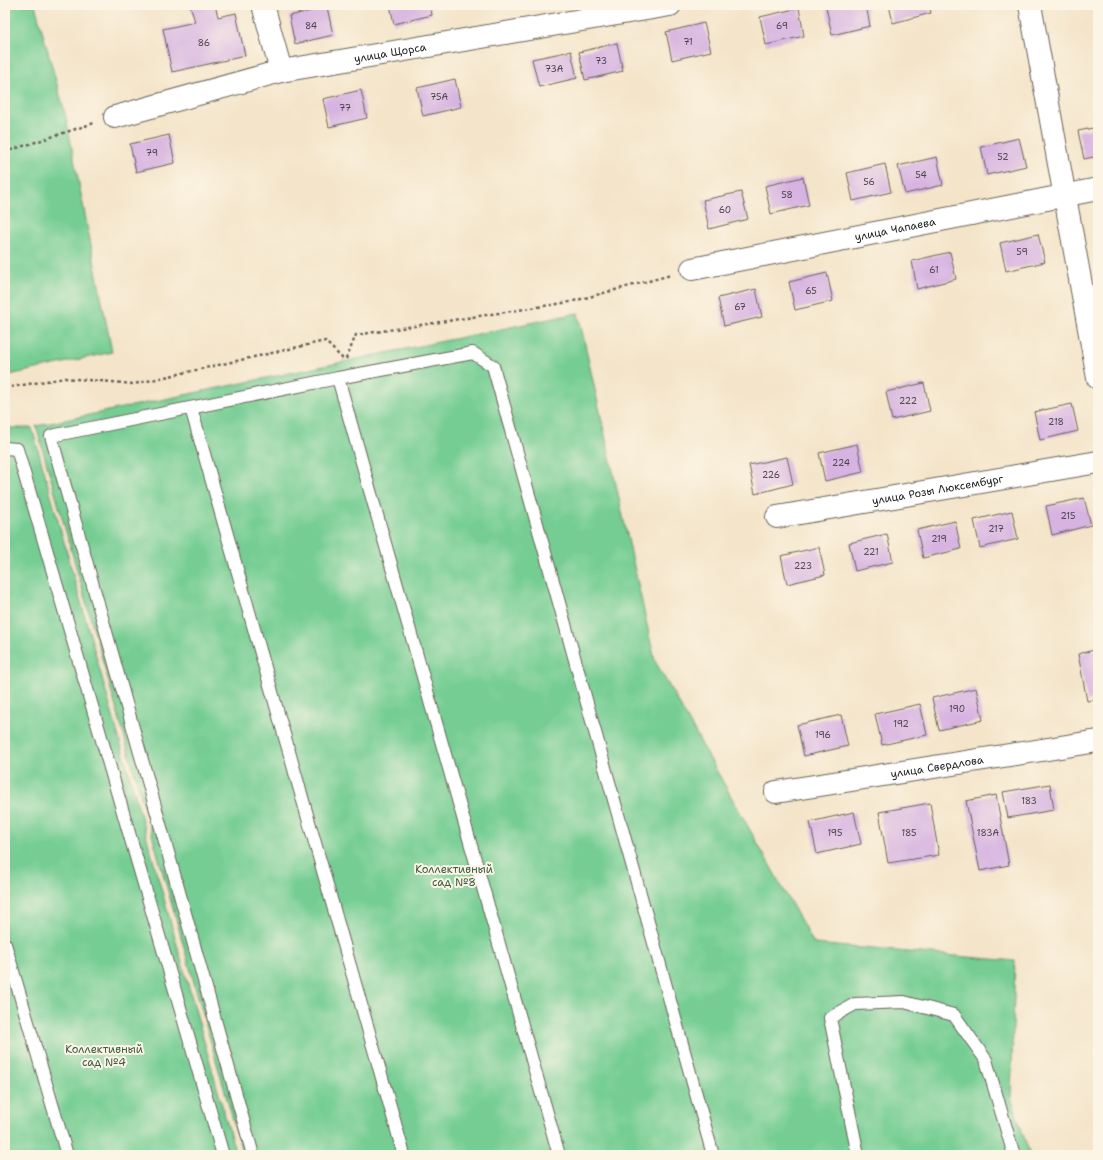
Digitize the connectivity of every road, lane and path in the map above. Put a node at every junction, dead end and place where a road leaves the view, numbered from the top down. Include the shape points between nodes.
1 (263, 5) edge
2 (670, 5) edge
3 (1030, 5) edge
4 (281, 71) junction
5 (115, 117) joint
6 (5, 152) edge
7 (1098, 189) edge
8 (1066, 195) junction
9 (692, 269) joint
10 (338, 378) junction
11 (1098, 378) edge
12 (5, 388) edge
13 (191, 408) junction
14 (5, 448) edge
15 (1098, 462) edge
16 (777, 517) dead end
17 (1098, 741) edge
18 (776, 792) dead end
19 (5, 944) edge
20 (67, 1155) edge
21 (223, 1155) edge
22 (253, 1155) edge
23 (404, 1155) edge
24 (559, 1155) edge
25 (713, 1155) edge
26 (858, 1155) edge
27 (1014, 1155) edge

1 - 4 street
2 - 4 street, улица Щорса
3 - 8 street
4 - 5 street, улица Щорса
5 - 6 path
7 - 8 street, улица Чапаева
8 - 9 street, улица Чапаева
8 - 11 street
9 - 12 path via 570,302 356,335 344,361 325,341 134,384 65,378
10 - 13 lane
10 - 24 lane
10 - 25 lane via 473,353 492,366
13 - 22 lane via 51,436
13 - 23 lane
14 - 21 lane via 18,449
15 - 16 street, улица Розы Люксембург
17 - 18 street, улица Свердлова
19 - 20 lane
26 - 27 lane via 830,1018 855,1004 904,1002 954,1015 986,1060

